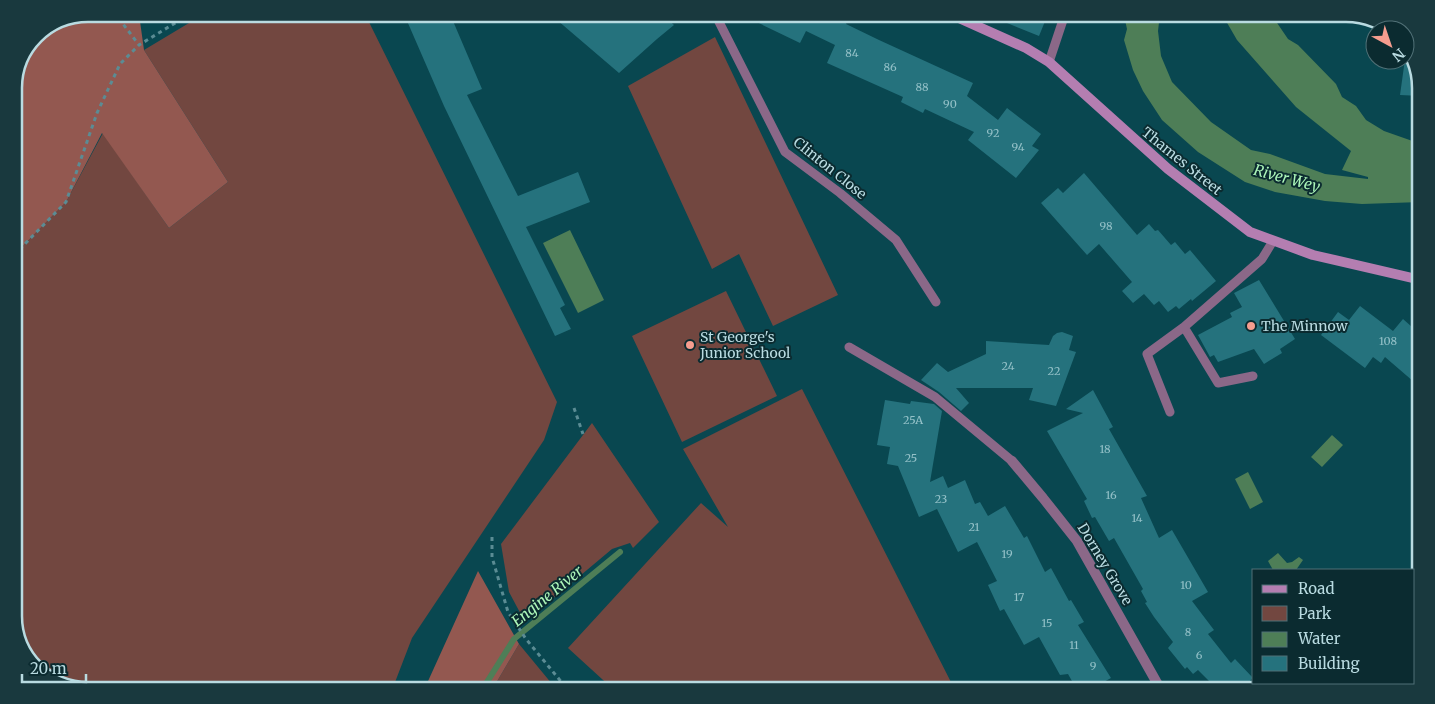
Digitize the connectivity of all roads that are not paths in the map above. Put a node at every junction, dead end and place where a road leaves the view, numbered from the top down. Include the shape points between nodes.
1 (719, 22) edge
2 (968, 22) edge
3 (1062, 22) edge
4 (1049, 62) junction
5 (1273, 242) junction
6 (1412, 278) edge
7 (936, 302) dead end
8 (1184, 327) junction
9 (849, 347) dead end
10 (1253, 376) dead end
11 (1170, 412) dead end
12 (1012, 461) joint
13 (1157, 682) edge

1 - 7 lane, Clinton Close via 785,152 896,240
2 - 4 street, Thames Street
3 - 4 lane
4 - 5 street, Thames Street via 1168,169 1250,232
5 - 6 street, Thames Street
5 - 8 lane via 1262,259
8 - 10 lane via 1218,383
8 - 11 lane via 1146,354
9 - 12 lane via 935,397
12 - 13 street, Dorney Grove via 1077,541

